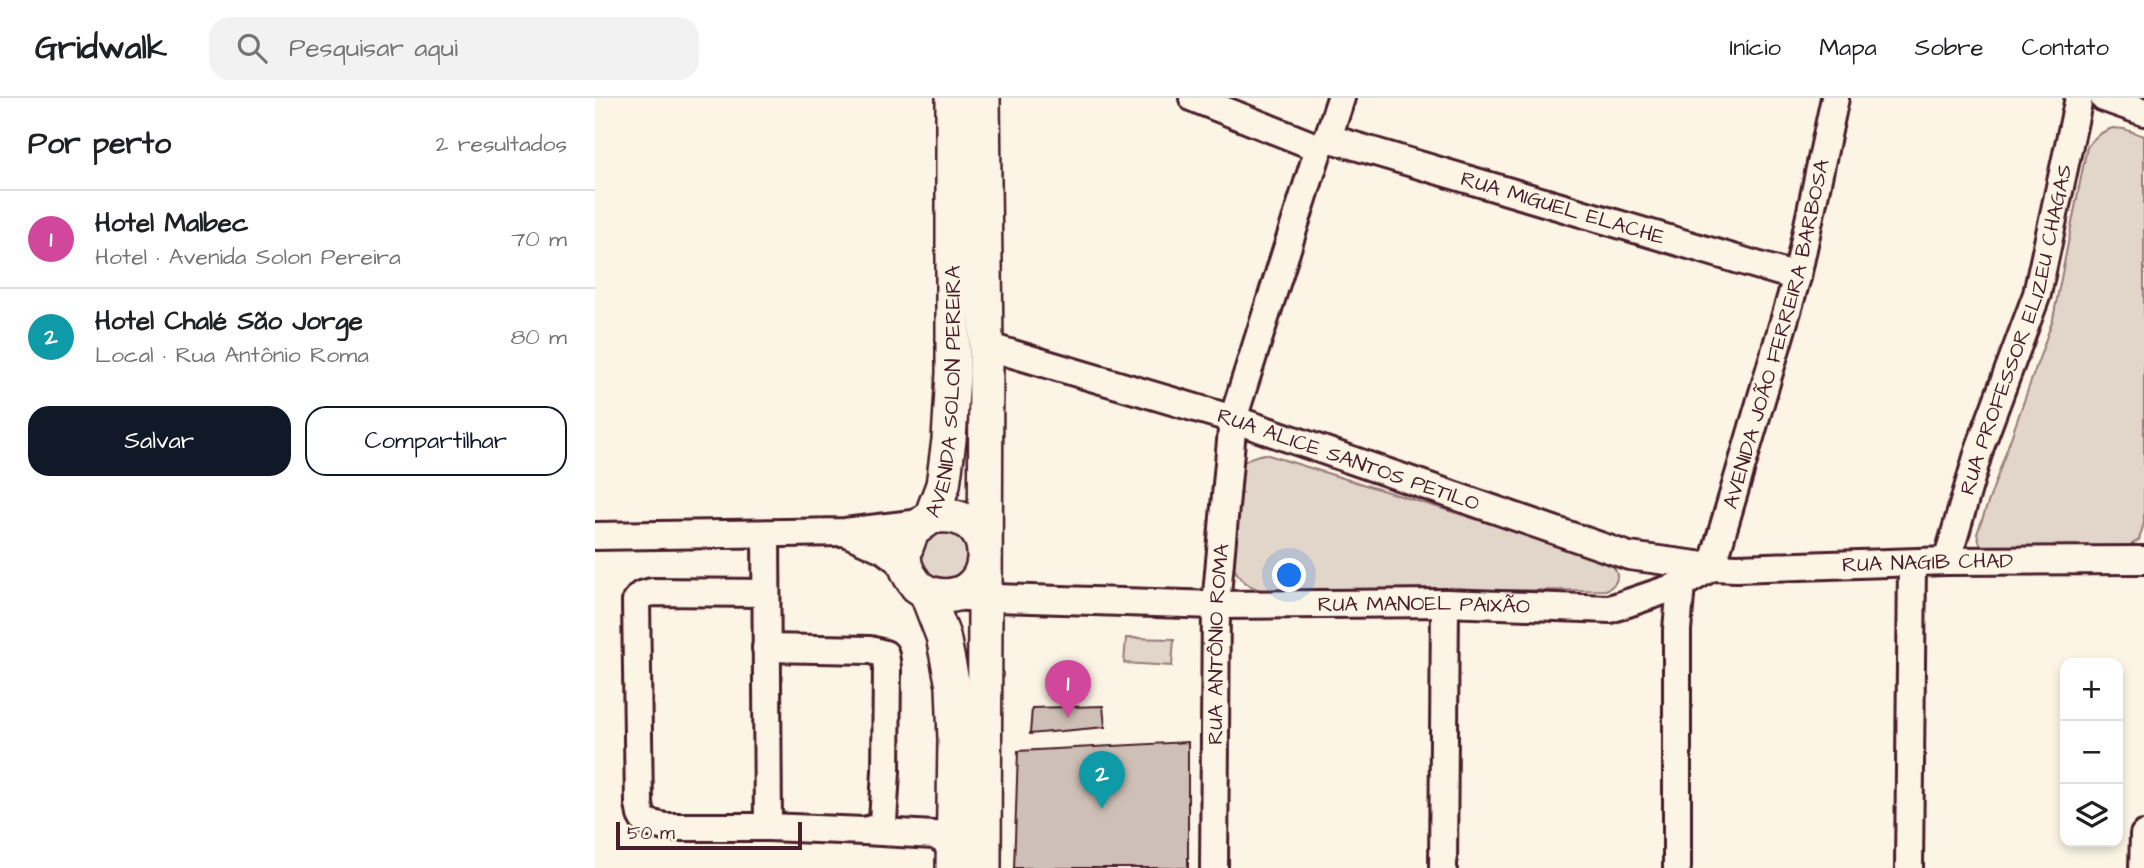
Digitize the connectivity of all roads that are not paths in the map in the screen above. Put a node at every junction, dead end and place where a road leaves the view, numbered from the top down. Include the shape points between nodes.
1 (953, 98) edge
2 (983, 98) edge
3 (1193, 98) edge
4 (1341, 98) edge
5 (1835, 98) edge
6 (2079, 98) edge
7 (2104, 98) edge
8 (2144, 112) edge
9 (1323, 143) junction
10 (1797, 276) junction
11 (986, 346) junction
12 (1233, 419) junction
13 (926, 520) junction
14 (845, 533) junction
15 (767, 534) junction
16 (595, 536) edge
17 (985, 551) junction
18 (1629, 556) junction
19 (2144, 560) edge
20 (1947, 561) junction
21 (1912, 563) junction
22 (905, 565) junction
23 (1712, 568) junction
24 (1681, 585) junction
25 (766, 593) junction
26 (937, 594) junction
27 (985, 597) junction
28 (1445, 603) junction
29 (1216, 605) junction
30 (1610, 609) junction
31 (1677, 630) junction
32 (766, 648) junction
33 (768, 827) junction
34 (865, 831) junction
35 (2144, 835) edge
36 (953, 859) edge
37 (983, 868) edge
38 (1214, 868) edge
39 (1443, 868) edge
40 (1677, 868) edge
41 (1909, 868) edge
42 (2143, 868) edge

1 - 13 main road, AVENIDA SOLON PEREIRA via 949,440 943,485
2 - 11 main road, AVENIDA SOLON PEREIRA
3 - 9 street, RUA MIGUEL ELACHE
4 - 9 street, RUA ANTÔNIO ROMA
5 - 10 street, AVENIDA JOÃO FERREIRA BARBOSA
6 - 20 street, RUA PROFESSOR ELIZEU CHAGAS via 2037,295 1980,447
7 - 8 street
9 - 10 street, RUA MIGUEL ELACHE
9 - 12 street, RUA ANTÔNIO ROMA
10 - 23 street, AVENIDA JOÃO FERREIRA BARBOSA
11 - 12 street, RUA ALICE SANTOS PETILO
11 - 17 main road, AVENIDA SOLON PEREIRA
12 - 18 street, RUA ALICE SANTOS PETILO
12 - 29 street, RUA ANTÔNIO ROMA
13 - 14 street
13 - 17 main road via 955,516 970,524
13 - 22 main road, AVENIDA SOLON PEREIRA via 907,541
14 - 15 street
14 - 22 street via 883,549
15 - 16 street
15 - 25 street
17 - 26 main road via 977,580 959,594
17 - 27 main road, AVENIDA SOLON PEREIRA
18 - 23 street, RUA ALICE SANTOS PETILO
18 - 30 street via 1635,573 1633,586
19 - 20 street, RUA NAGIB CHAD
20 - 21 street, RUA NAGIB CHAD
21 - 23 street, RUA NAGIB CHAD
21 - 41 street
22 - 26 main road via 917,586
23 - 24 street, RUA MANOEL PAIXÃO
24 - 30 street, RUA MANOEL PAIXÃO
24 - 31 street
25 - 32 street
25 - 33 street via 652,592 641,594 636,610 641,815 646,822 665,827
26 - 27 street, RUA MANOEL PAIXÃO
26 - 36 main road via 953,686
27 - 29 street, RUA MANOEL PAIXÃO
27 - 37 main road, AVENIDA SOLON PEREIRA
28 - 29 street, RUA MANOEL PAIXÃO
28 - 30 street, RUA MANOEL PAIXÃO
28 - 39 street
29 - 38 street, RUA ANTÔNIO ROMA
30 - 31 street, RUA MANOEL PAIXÃO via 1660,616
31 - 40 street
32 - 33 street
32 - 34 street via 885,654 885,815 879,827
33 - 34 street
34 - 36 street via 933,835 944,840
35 - 42 street

